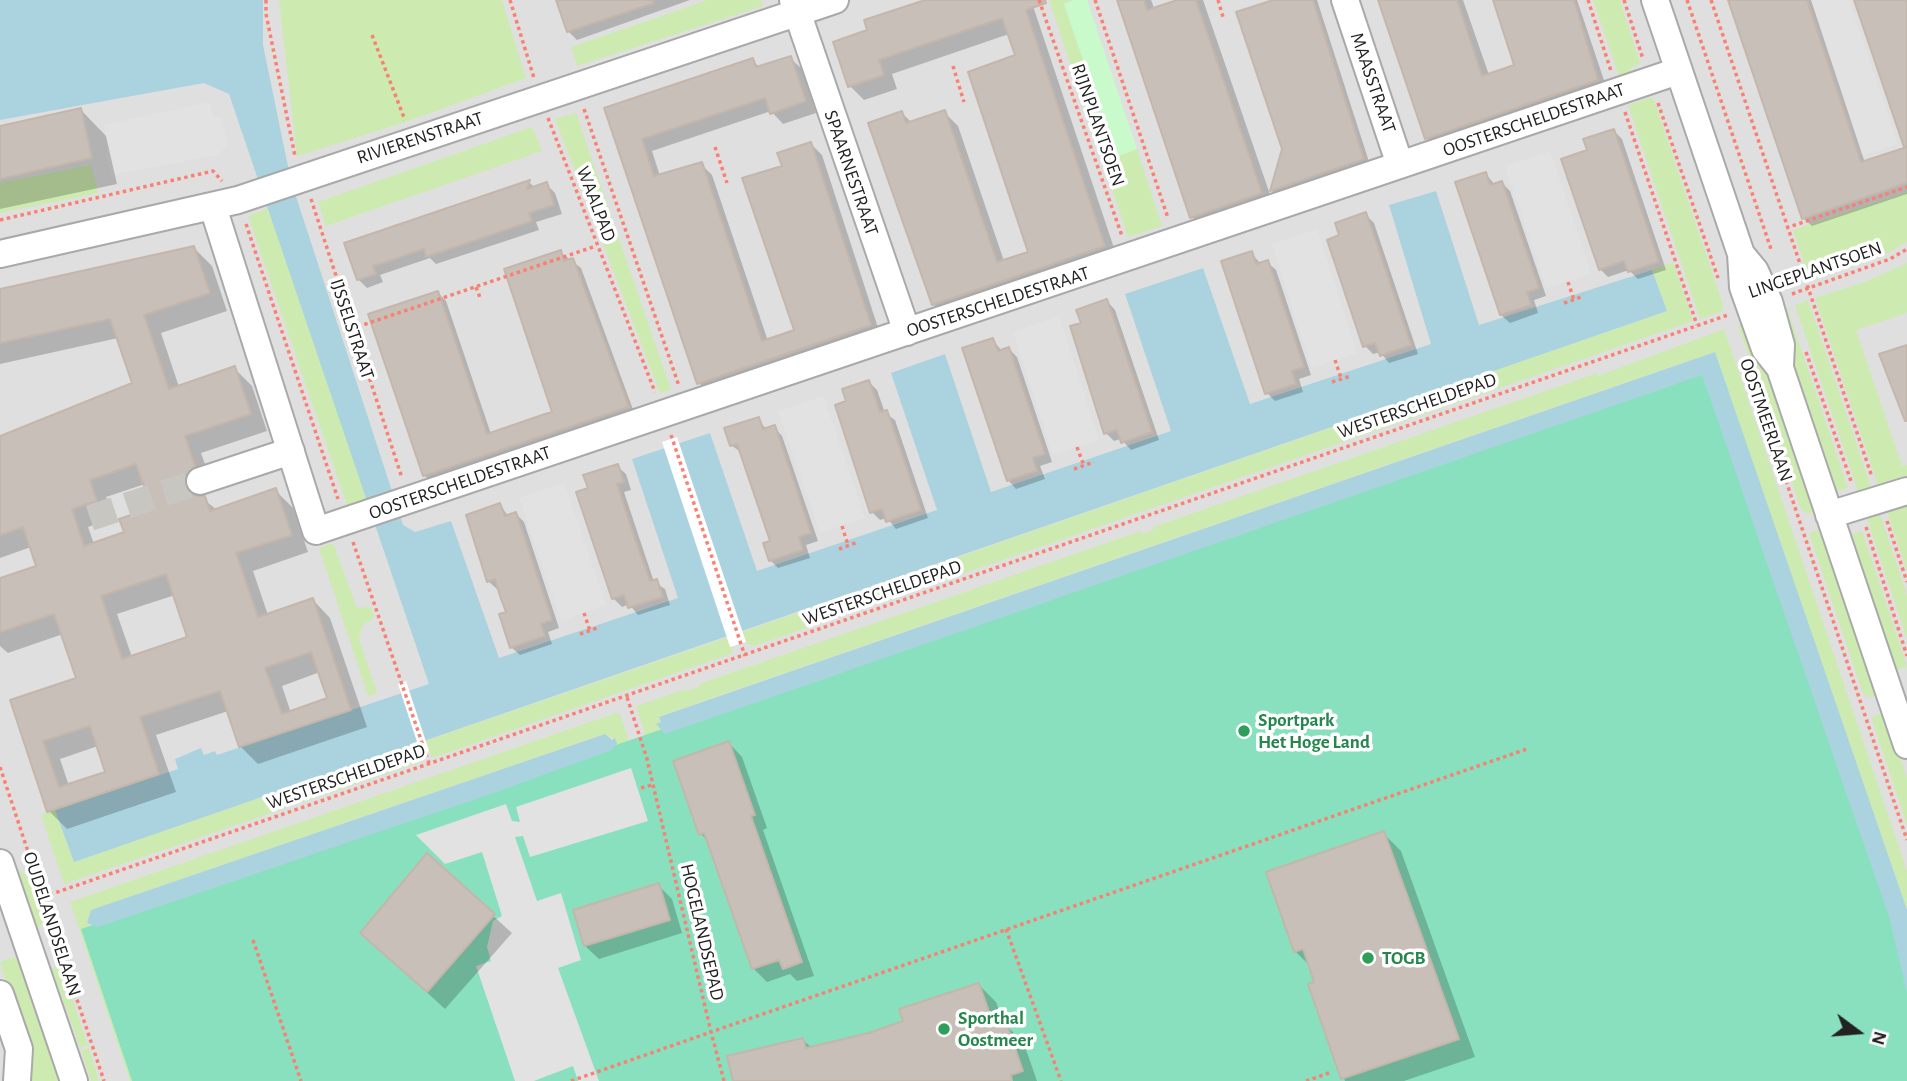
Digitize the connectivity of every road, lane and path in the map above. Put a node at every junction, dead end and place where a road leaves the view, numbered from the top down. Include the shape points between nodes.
1 (266, 0) edge
2 (510, 0) edge
3 (835, 0) edge
4 (1039, 0) edge
5 (1095, 0) edge
6 (1218, 0) edge
7 (1345, 0) edge
8 (1588, 0) edge
9 (1624, 0) edge
10 (1655, 0) edge
11 (1711, 0) edge
12 (796, 6) edge
13 (1223, 17) dead end
14 (372, 35) dead end
15 (953, 66) dead end
16 (1678, 71) junction
17 (1651, 81) junction
18 (577, 86) junction
19 (1618, 92) junction
20 (541, 99) junction
21 (964, 102) dead end
22 (406, 122) dead end
23 (715, 147) dead end
24 (1400, 165) junction
25 (297, 172) junction
26 (727, 183) dead end
27 (1907, 187) edge
28 (214, 207) junction
29 (1786, 228) junction
30 (1177, 243) junction
31 (596, 246) junction
32 (1907, 249) edge
33 (0, 254) edge
34 (1741, 254) junction
35 (1130, 258) junction
36 (1568, 282) dead end
37 (476, 287) junction
38 (1721, 288) dead end
39 (1807, 289) junction
40 (1584, 296) dead end
41 (1573, 297) junction
42 (481, 300) dead end
43 (1769, 302) junction
44 (1564, 303) dead end
45 (1697, 325) junction
46 (1734, 325) dead end
47 (351, 329) junction
48 (907, 332) junction
49 (1335, 360) dead end
50 (1747, 364) dead end
51 (1780, 368) junction
52 (1351, 376) dead end
53 (1340, 377) junction
54 (1332, 382) dead end
55 (674, 421) junction
56 (1077, 447) dead end
57 (291, 451) junction
58 (1094, 463) dead end
59 (1083, 464) junction
60 (1074, 469) dead end
61 (200, 481) tunnel mouth
62 (1907, 491) edge
63 (409, 500) junction
64 (1880, 500) junction
65 (1829, 515) junction
66 (842, 526) dead end
67 (858, 542) dead end
68 (847, 543) junction
69 (839, 549) dead end
70 (1907, 582) edge
71 (584, 613) dead end
72 (600, 627) dead end
73 (590, 629) junction
74 (580, 634) dead end
75 (745, 656) junction
76 (401, 683) dead end
77 (1899, 695) edge
78 (627, 697) junction
79 (1907, 744) edge
80 (1527, 749) dead end
81 (429, 763) junction
82 (0, 767) edge
83 (652, 785) junction
84 (641, 788) dead end
85 (1907, 840) edge
86 (0, 863) edge
87 (43, 897) junction
88 (7, 908) edge
89 (1006, 929) junction
90 (253, 940) dead end
91 (0, 994) edge
92 (711, 1031) junction
93 (1329, 1073) dead end
94 (17, 1081) edge
95 (74, 1081) edge
96 (104, 1081) edge
97 (301, 1081) edge
98 (571, 1081) edge
99 (723, 1081) edge
100 (1061, 1081) edge
101 (1306, 1081) edge

1 - 25 path, IJSSELSTRAAT
2 - 20 path, WAALPAD
3 - 12 street, RIVIERENSTRAAT
4 - 35 path, RIJNPLANTSOEN
5 - 30 path, RIJNPLANTSOEN
6 - 13 path
7 - 24 street, MAASSTRAAT
8 - 19 path
9 - 17 path
10 - 16 street, OOSTMEERLAAN
11 - 29 path
12 - 18 street, RIVIERENSTRAAT
12 - 48 street, SPAARNESTRAAT
14 - 22 path
15 - 21 path
16 - 17 street, OOSTERSCHELDESTRAAT
16 - 34 street, OOSTMEERLAAN
17 - 19 street, OOSTERSCHELDESTRAAT
17 - 38 path
18 - 20 street, RIVIERENSTRAAT
18 - 55 path, WAALPAD
19 - 24 street, OOSTERSCHELDESTRAAT
19 - 45 path
20 - 25 street, RIVIERENSTRAAT
20 - 31 path, WAALPAD
23 - 26 path
24 - 30 street, OOSTERSCHELDESTRAAT
25 - 28 street, RIVIERENSTRAAT via 262,191
25 - 47 path, IJSSELSTRAAT
27 - 29 path
28 - 33 street, RIVIERENSTRAAT
28 - 57 street
29 - 39 path
30 - 35 street, OOSTERSCHELDESTRAAT
31 - 37 path
31 - 55 path, WAALPAD
32 - 39 path, LINGEPLANTSOEN
34 - 43 street, OOSTMEERLAAN via 1755,271
34 - 51 street, OOSTMEERLAAN via 1743,287 1761,338
35 - 48 street, OOSTERSCHELDESTRAAT
36 - 41 path
37 - 42 path
37 - 47 path
39 - 43 path, LINGEPLANTSOEN
39 - 64 path
40 - 41 path
41 - 44 path
43 - 51 street, OOSTMEERLAAN via 1781,345
45 - 46 path, WESTERSCHELDEPAD via 1730,314
45 - 75 path, WESTERSCHELDEPAD
47 - 63 path, IJSSELSTRAAT
48 - 55 street, OOSTERSCHELDESTRAAT
49 - 53 path
50 - 85 path, OOSTMEERLAAN
51 - 65 street, OOSTMEERLAAN
52 - 53 path
53 - 54 path
55 - 63 street, OOSTERSCHELDESTRAAT
55 - 75 path, WAALPAD
56 - 59 path
57 - 61 street
57 - 63 street, OOSTERSCHELDESTRAAT via 316,531
58 - 59 path
59 - 60 path
62 - 64 street
64 - 65 street
64 - 70 path
65 - 77 street, OOSTMEERLAAN
66 - 68 path
67 - 68 path
68 - 69 path
71 - 73 path
72 - 73 path
73 - 74 path
75 - 78 path, WESTERSCHELDEPAD
76 - 81 path
77 - 79 street, OOSTMEERLAAN
78 - 81 path, WESTERSCHELDEPAD
78 - 83 path, HOGELANDSEPAD
80 - 89 path
81 - 87 path, WESTERSCHELDEPAD
82 - 87 path, OUDELANDSELAAN
83 - 84 path
83 - 92 path, HOGELANDSEPAD
86 - 88 street, OUDELANDSELAAN
87 - 96 path, OUDELANDSELAAN
88 - 95 street, OUDELANDSELAAN
89 - 92 path
89 - 100 path
90 - 97 path
91 - 94 street via 19,1049
92 - 98 path
92 - 99 path, HOGELANDSEPAD
93 - 101 path

